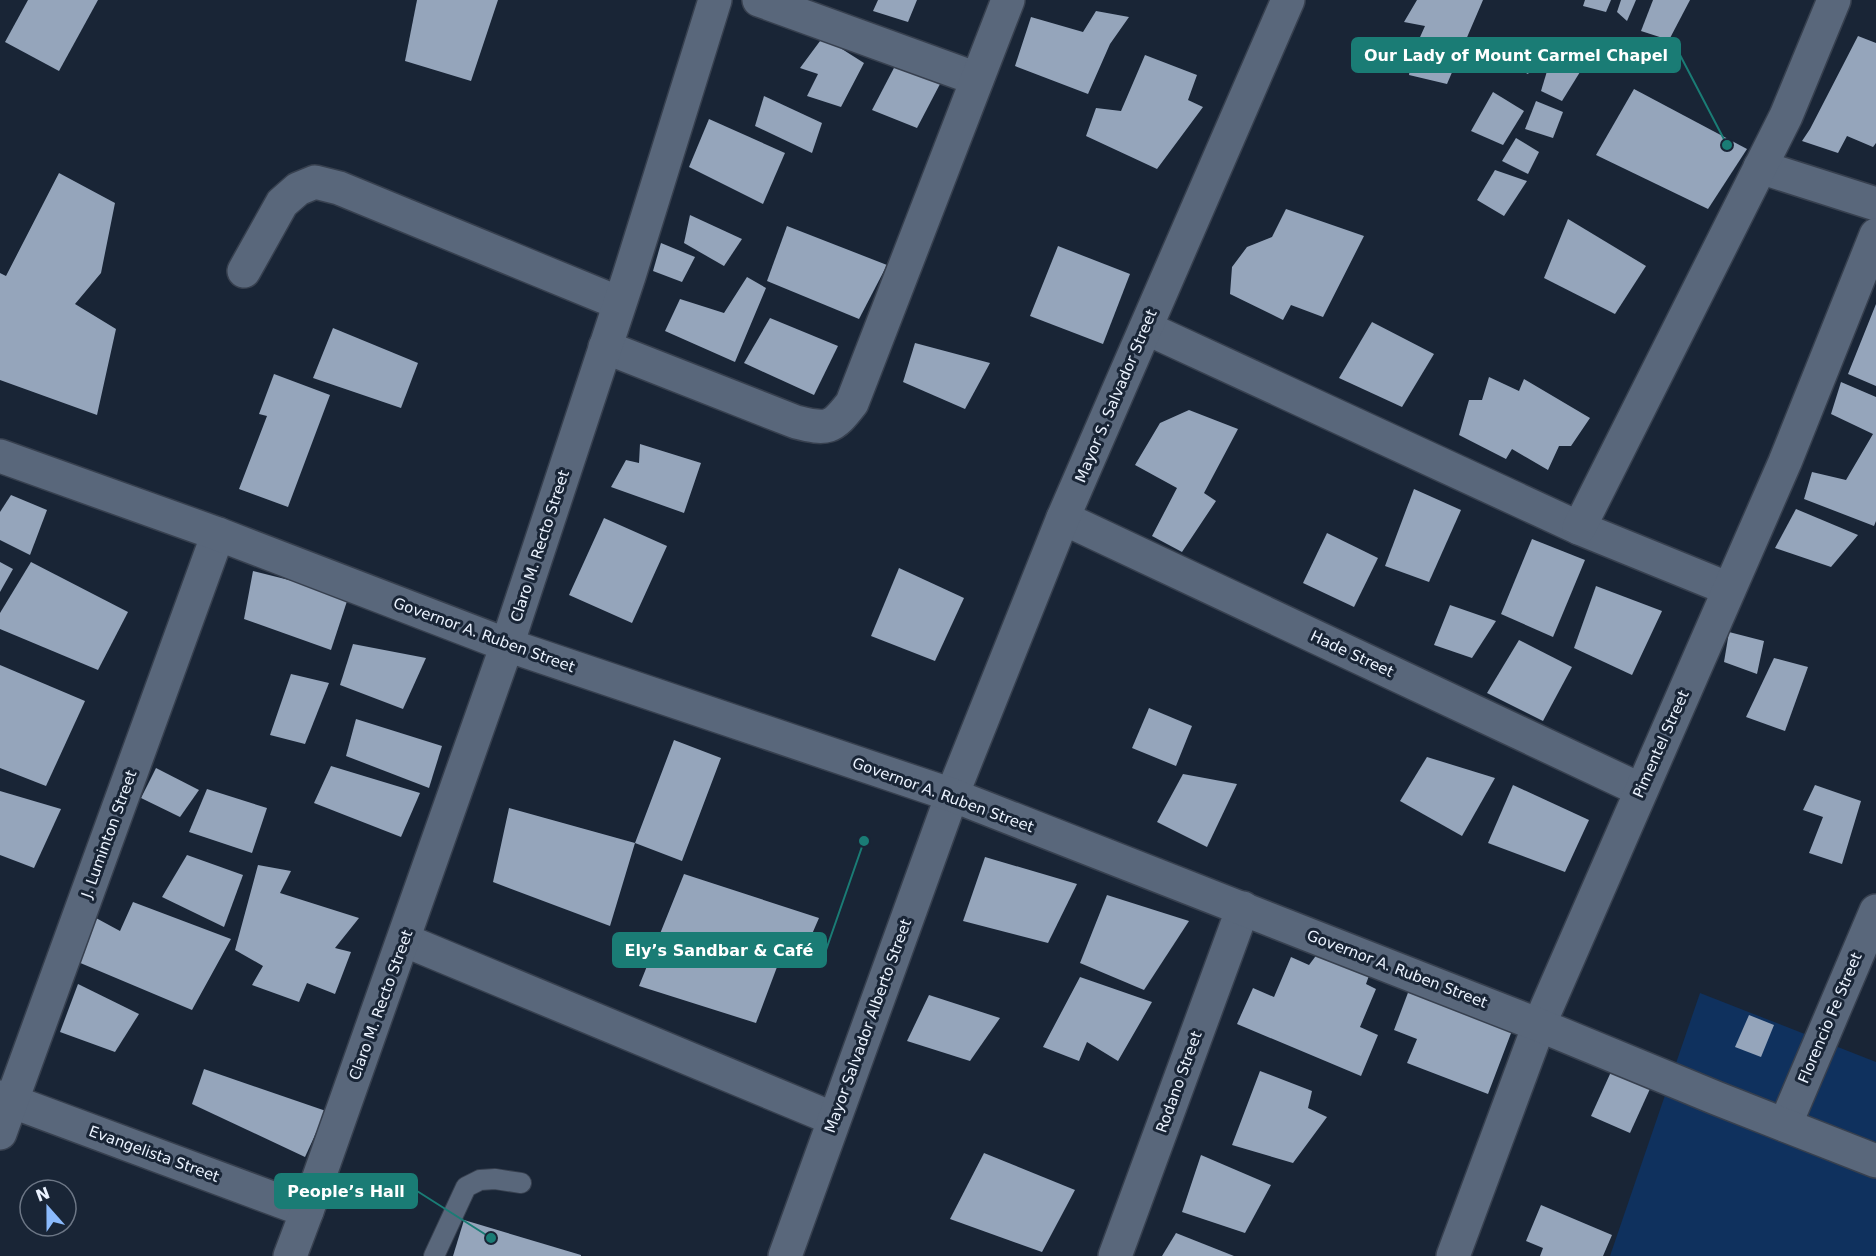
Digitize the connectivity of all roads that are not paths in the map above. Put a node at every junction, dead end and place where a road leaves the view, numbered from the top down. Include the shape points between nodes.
1 (715, 0) edge
2 (759, 0) edge
3 (1008, 0) edge
4 (1288, 0) edge
5 (1834, 0) edge
6 (977, 79) junction
7 (1760, 167) junction
8 (1876, 204) edge
9 (1876, 235) edge
10 (244, 271) dead end
11 (619, 303) junction
12 (1146, 328) junction
13 (604, 347) junction
14 (0, 456) edge
15 (1063, 518) junction
16 (1579, 528) junction
17 (218, 534) junction
18 (1729, 589) junction
19 (507, 645) junction
20 (1641, 790) junction
21 (952, 795) junction
22 (1243, 908) junction
23 (1876, 911) edge
24 (404, 940) junction
25 (1539, 1025) junction
26 (6, 1100) edge
27 (834, 1119) junction
28 (1785, 1125) junction
29 (0, 1133) edge
30 (1876, 1161) edge
31 (520, 1183) dead end
32 (307, 1211) junction
33 (290, 1256) edge
34 (434, 1256) edge
35 (785, 1256) edge
36 (1115, 1256) edge
37 (1453, 1256) edge

1 - 11 street, Claro M. Recto Street
2 - 6 street
3 - 6 street
4 - 12 street, Mayor S. Salvador Street
5 - 7 street via 1786,116
6 - 13 street via 852,403 837,422 820,428 796,422
7 - 8 street
7 - 16 street
9 - 18 street, Pimentel Street via 1785,462
10 - 11 street via 282,203 298,189 315,182 339,188
11 - 13 street, Claro M. Recto Street
12 - 15 street, Mayor S. Salvador Street
12 - 16 street
13 - 19 street, Claro M. Recto Street
14 - 17 street, Governor A. Ruben Street
15 - 20 street, Hade Street
15 - 21 street, Mayor S. Salvador Street
16 - 18 street
17 - 19 street, Governor A. Ruben Street
17 - 26 street, J. Luminton Street
18 - 20 street, Pimentel Street
19 - 21 street, Governor A. Ruben Street
19 - 24 street, Claro M. Recto Street
20 - 25 street, Pimentel Street
21 - 22 street, Governor A. Ruben Street
21 - 27 street, Mayor Salvador Alberto Street
22 - 25 street, Governor A. Ruben Street
22 - 36 street, Rodano Street
23 - 28 street, Florencio Fe Street
24 - 27 street
24 - 32 street, Claro M. Recto Street
25 - 28 street, Governor A. Ruben Street
25 - 37 street, Pimentel Street
26 - 29 street, J. Luminton Street
26 - 32 street, Evangelista Street
27 - 35 street, Mayor Salvador Alberto Street
28 - 30 street, Governor A. Ruben Street
31 - 34 lane via 480,1180 466,1187
32 - 33 street, Claro M. Recto Street

